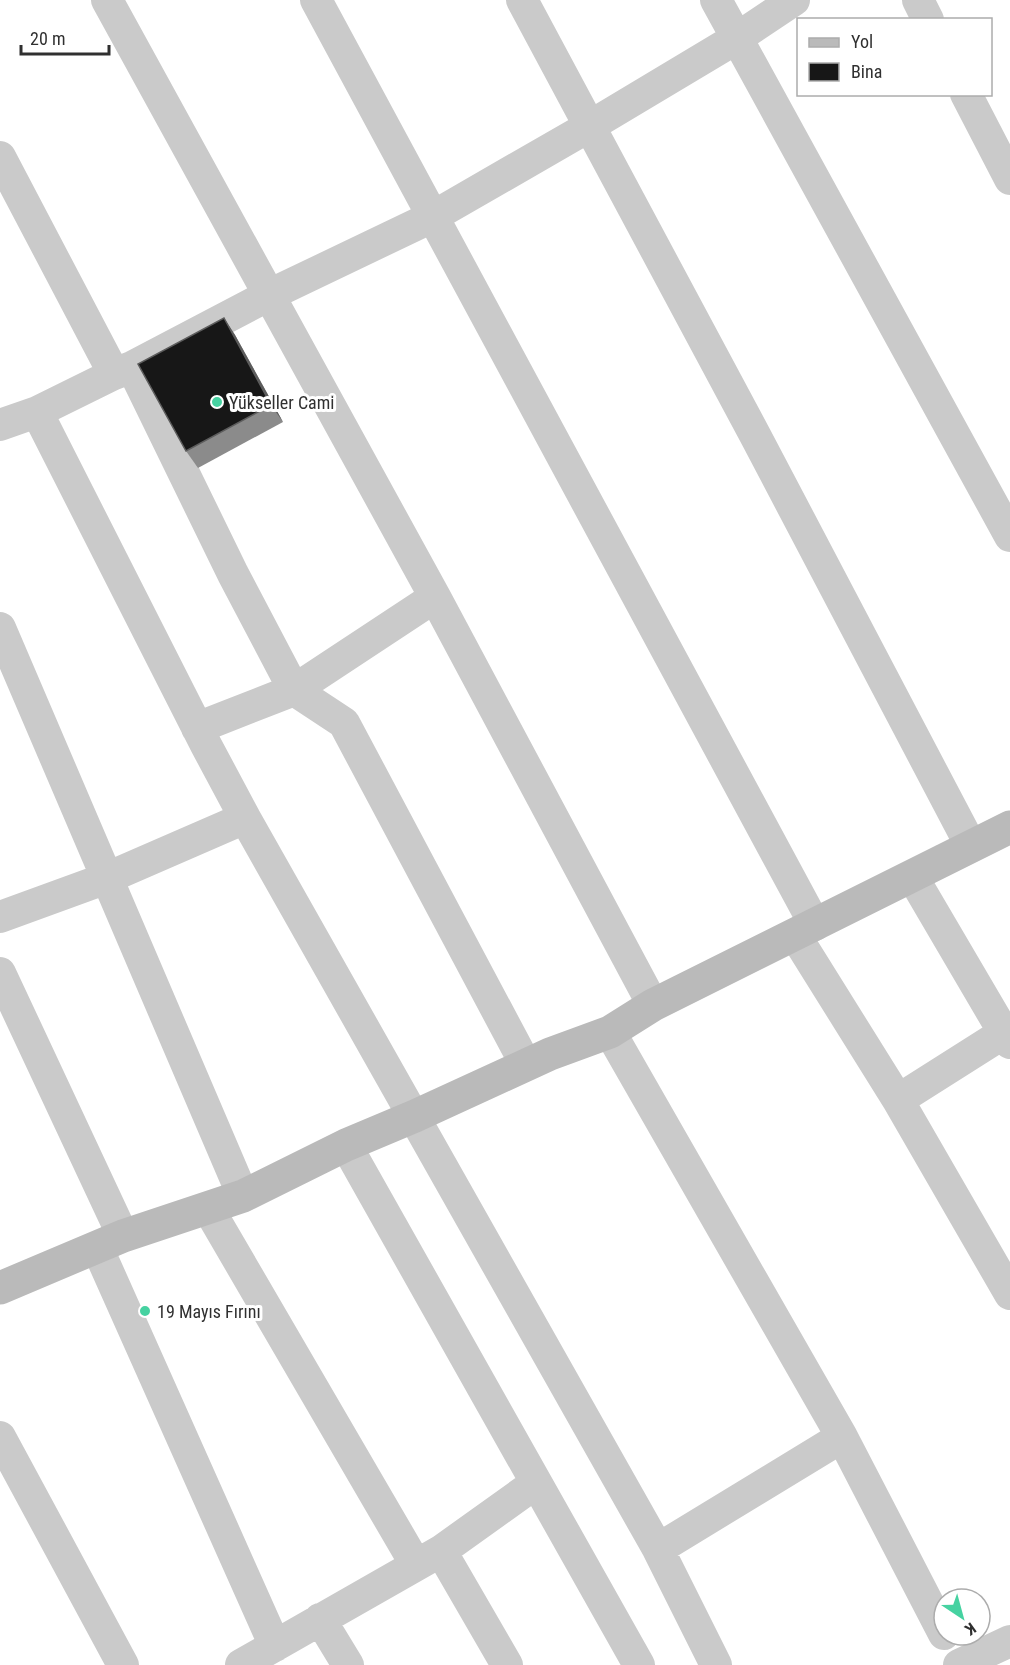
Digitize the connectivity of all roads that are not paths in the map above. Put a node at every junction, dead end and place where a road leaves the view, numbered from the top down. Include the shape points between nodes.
1 (107, 0) edge
2 (316, 0) edge
3 (522, 0) edge
4 (716, 0) edge
5 (794, 0) edge
6 (918, 0) edge
7 (927, 18) edge
8 (737, 38) junction
9 (967, 96) edge
10 (590, 126) junction
11 (0, 157) edge
12 (1007, 165) edge
13 (432, 217) junction
14 (269, 295) junction
15 (123, 370) junction
16 (37, 412) junction
17 (0, 425) edge
18 (1010, 536) edge
19 (435, 597) junction
20 (0, 628) edge
21 (294, 690) junction
22 (197, 728) junction
23 (244, 818) junction
24 (1010, 826) edge
25 (971, 846) junction
26 (912, 876) junction
27 (107, 878) junction
28 (0, 917) edge
29 (805, 930) junction
30 (0, 973) edge
31 (653, 1005) junction
32 (610, 1032) junction
33 (1008, 1035) edge
34 (526, 1065) junction
35 (898, 1100) junction
36 (415, 1116) junction
37 (346, 1145) junction
38 (243, 1196) junction
39 (208, 1208) junction
40 (110, 1241) junction
41 (0, 1288) edge
42 (1010, 1294) edge
43 (0, 1437) edge
44 (842, 1437) junction
45 (536, 1483) junction
46 (658, 1549) junction
47 (429, 1558) junction
48 (932, 1611) edge
49 (320, 1619) junction
50 (1010, 1641) edge
51 (275, 1646) junction
52 (951, 1647) edge
53 (123, 1665) edge
54 (241, 1665) edge
55 (348, 1665) edge
56 (507, 1665) edge
57 (639, 1665) edge
58 (716, 1665) edge
59 (960, 1665) edge

1 - 14 street
2 - 13 street
3 - 10 street
4 - 8 street
5 - 8 street
6 - 7 street
8 - 10 street
8 - 18 street
9 - 12 street
10 - 13 street
10 - 25 street
11 - 15 street
13 - 14 street
13 - 29 street via 631,582
14 - 15 street
14 - 19 street
15 - 16 street
15 - 21 street
16 - 17 street
16 - 22 street
19 - 21 street
19 - 31 street
20 - 27 street
21 - 22 street
21 - 34 street via 344,723
22 - 23 street
23 - 27 street
23 - 36 street
24 - 25 main road
25 - 26 main road
26 - 29 main road
26 - 33 street
27 - 28 street
27 - 38 street
29 - 31 main road
29 - 35 street
30 - 40 street
31 - 32 main road
32 - 34 main road
32 - 44 street
33 - 35 street
34 - 36 main road
35 - 42 street
36 - 37 main road
36 - 46 street
37 - 38 main road
37 - 45 street
38 - 39 main road
39 - 40 main road
39 - 47 street
40 - 41 main road
40 - 51 street
43 - 53 street
44 - 46 street
44 - 48 street
45 - 47 street
45 - 57 street
46 - 58 street
47 - 49 street
47 - 56 street
49 - 51 street
49 - 55 street
50 - 59 street
51 - 54 street
52 - 59 street

